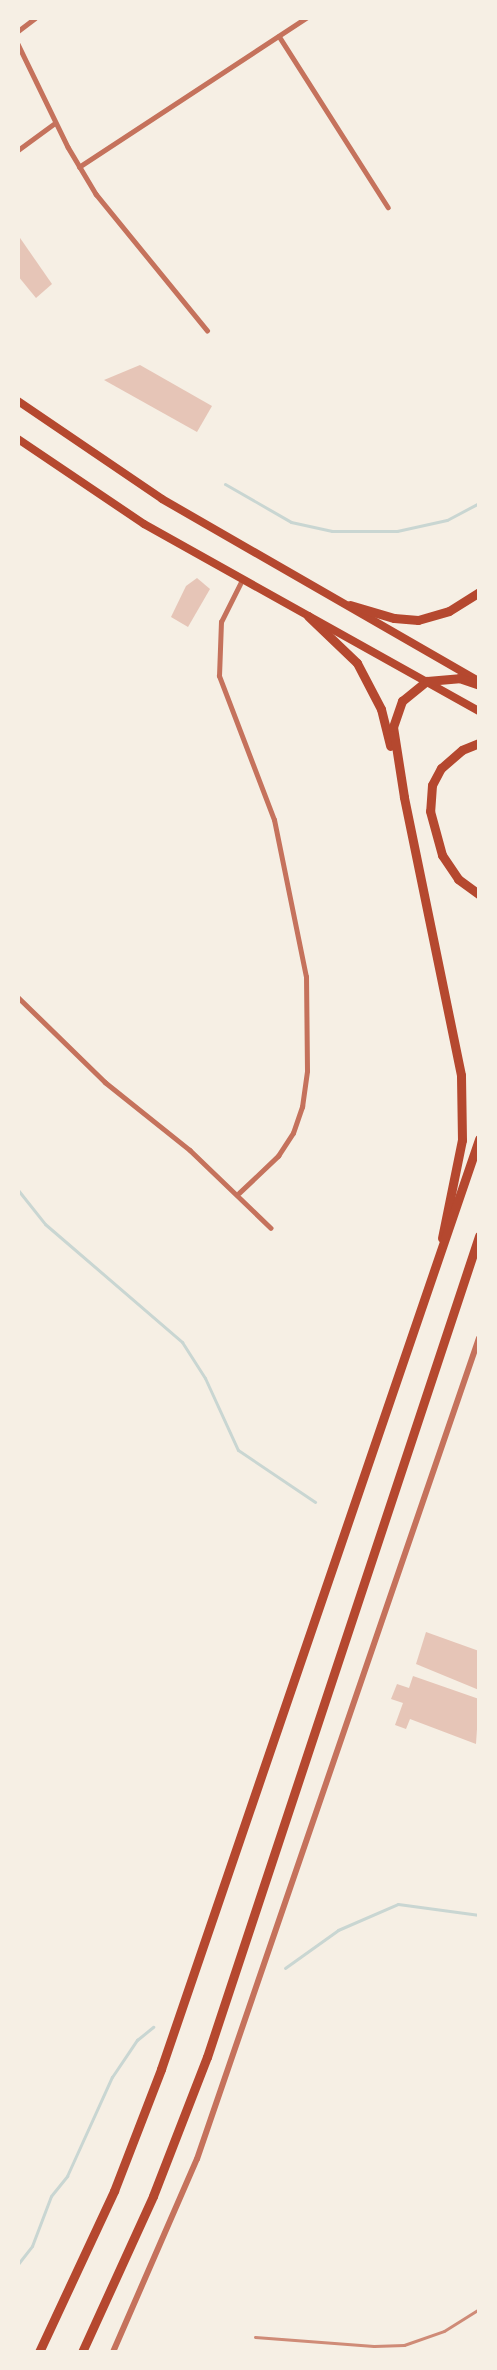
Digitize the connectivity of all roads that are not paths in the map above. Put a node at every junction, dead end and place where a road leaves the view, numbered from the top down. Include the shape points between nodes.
1 (35, 18) edge
2 (306, 18) edge
3 (18, 30) edge
4 (279, 36) junction
5 (18, 44) edge
6 (55, 123) junction
7 (18, 150) edge
8 (79, 167) junction
9 (388, 207) dead end
10 (207, 330) dead end
11 (18, 401) edge
12 (18, 439) edge
13 (242, 580) junction
14 (479, 592) edge
15 (350, 605) junction
16 (308, 615) junction
17 (427, 681) junction
18 (479, 683) edge
19 (479, 711) edge
20 (479, 743) edge
21 (404, 797) junction
22 (479, 894) edge
23 (18, 997) edge
24 (479, 1139) edge
25 (239, 1193) junction
26 (272, 1228) dead end
27 (479, 1236) edge
28 (479, 1252) edge
29 (440, 1258) junction
30 (467, 1281) junction
31 (479, 1338) edge
32 (39, 2352) edge
33 (82, 2352) edge
34 (113, 2352) edge

1 - 3 street
2 - 4 street
4 - 8 street
4 - 9 street
5 - 6 street
6 - 7 street
6 - 8 street
8 - 10 street via 96,194
11 - 15 main road via 162,500
12 - 13 main road via 115,507
13 - 16 main road
13 - 25 street via 221,622 219,676 277,831 306,976 307,1071 302,1107 290,1139
14 - 15 highway via 448,611 418,620 394,618
15 - 18 main road
16 - 17 main road
16 - 21 highway via 345,650 368,681 381,709
17 - 18 highway via 459,678
17 - 19 main road
17 - 21 highway via 408,694 395,717 393,736
20 - 22 highway via 462,750 441,768 432,785 430,811 442,855 458,879
21 - 29 highway via 461,1075 462,1140
23 - 25 street via 105,1082
24 - 29 highway
25 - 26 street
27 - 30 highway
28 - 30 highway
29 - 32 highway via 362,1474 150,2100 101,2221
30 - 33 highway via 207,2056 153,2196
31 - 34 street via 197,2160

